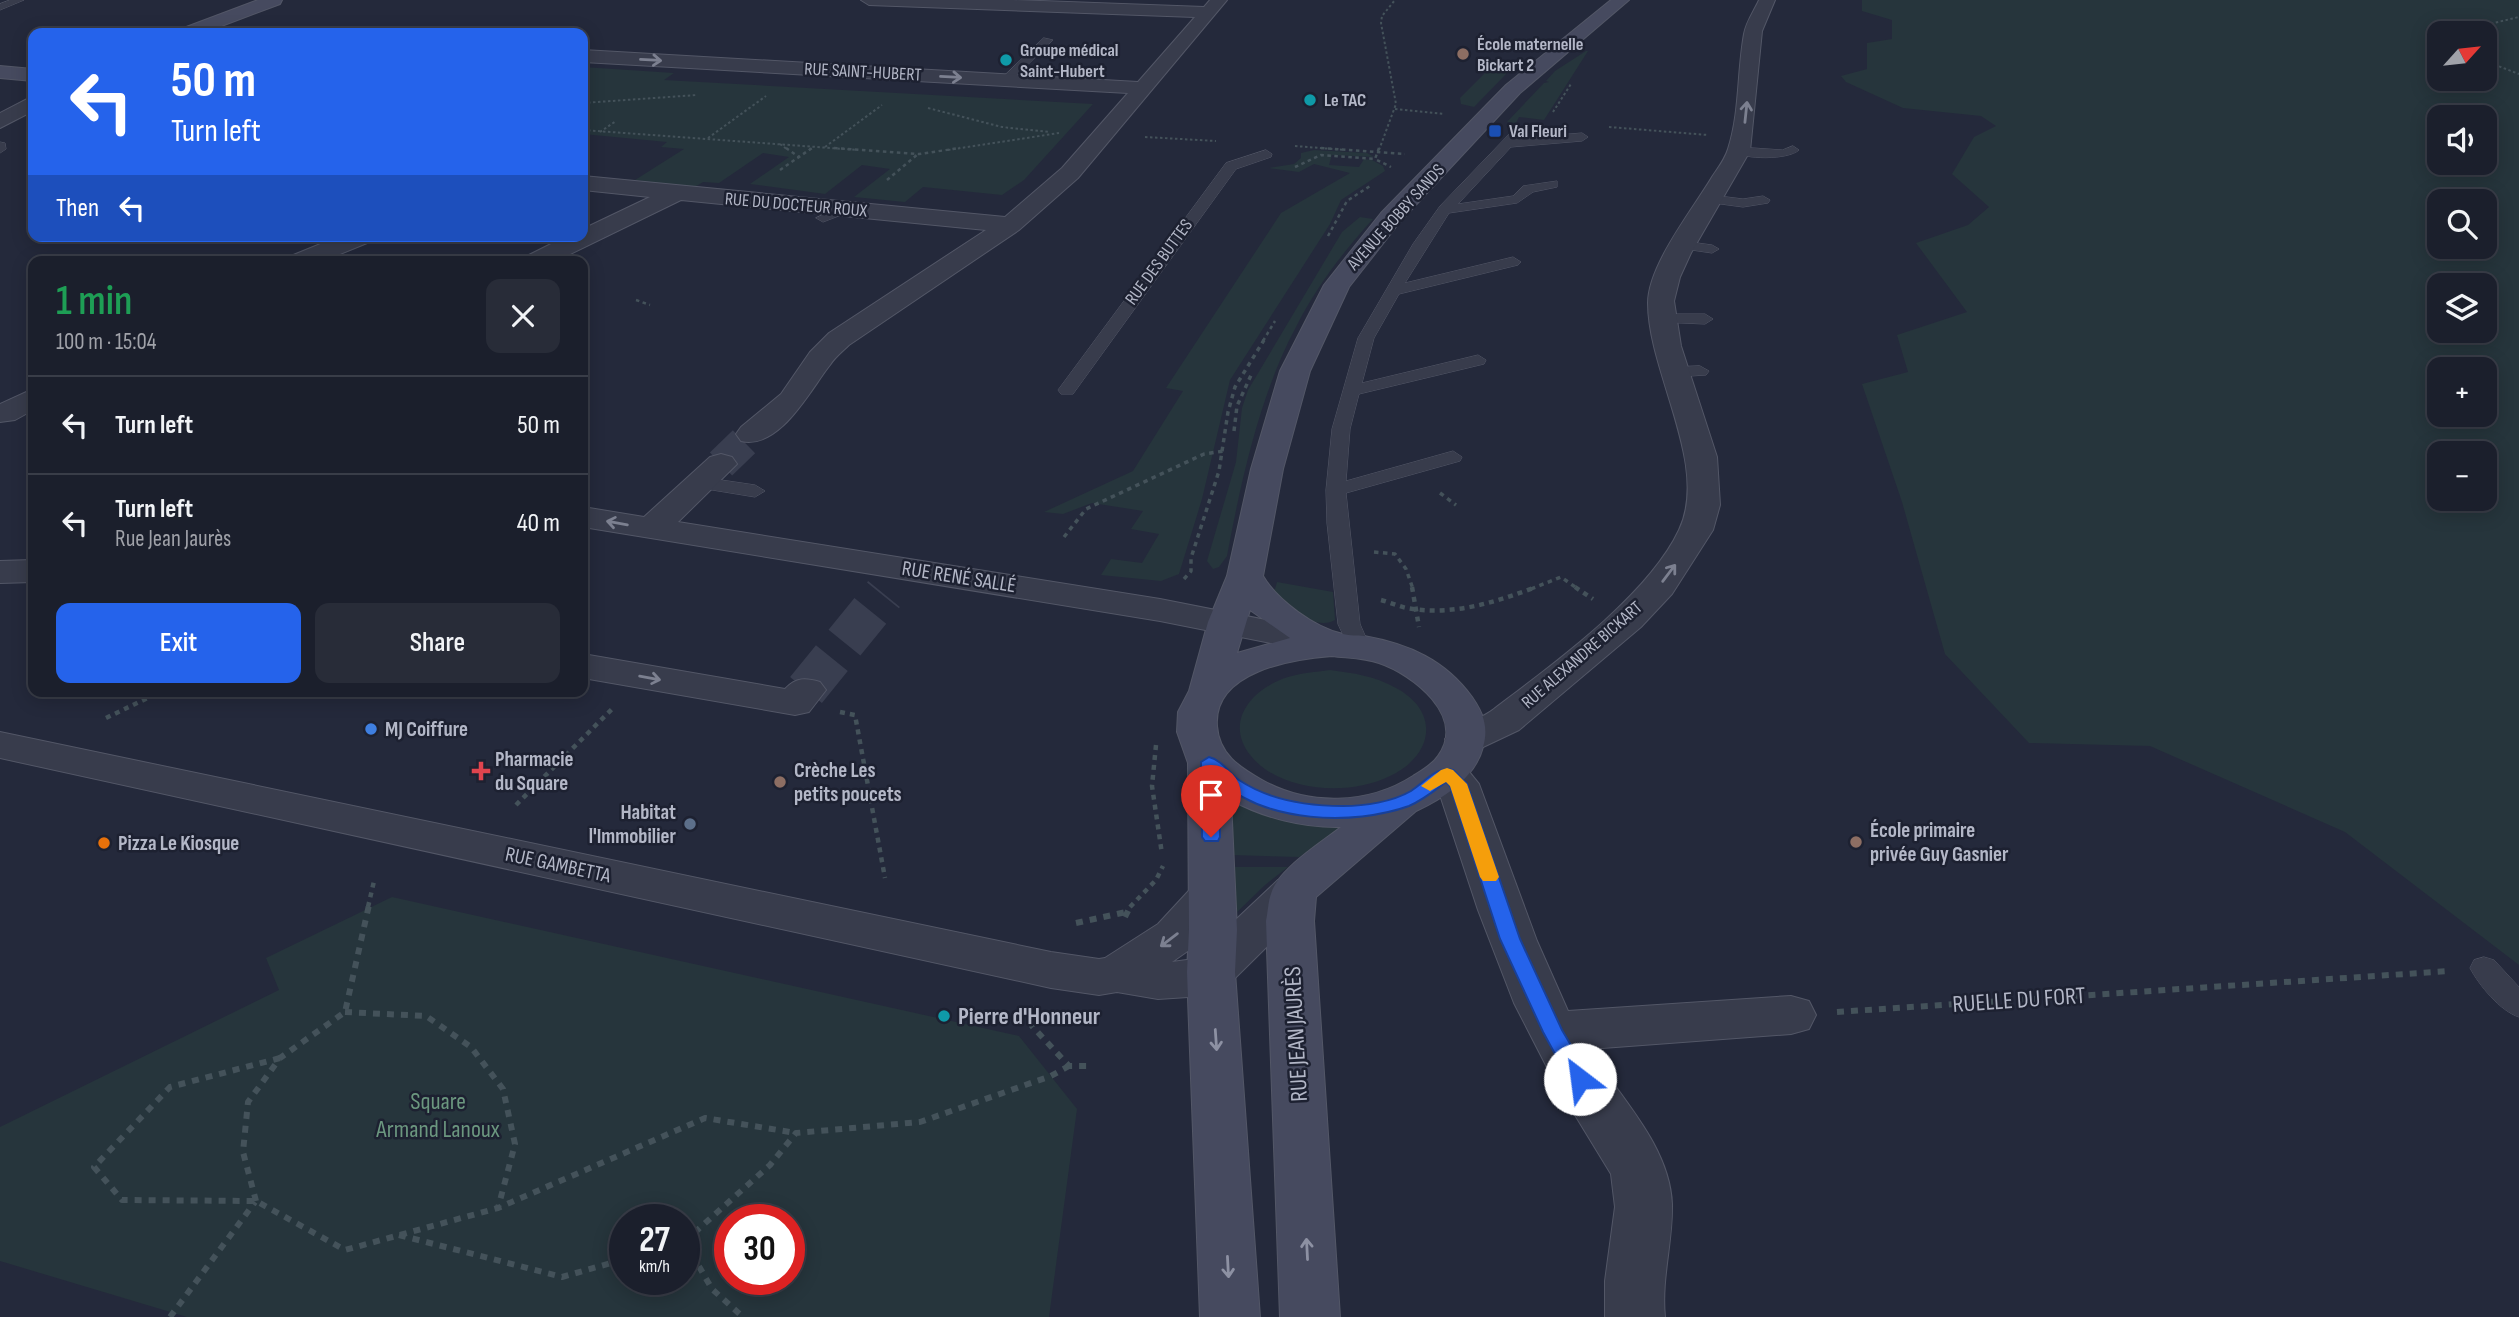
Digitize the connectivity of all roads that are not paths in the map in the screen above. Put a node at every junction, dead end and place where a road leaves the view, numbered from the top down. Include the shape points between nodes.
1 (19, 0) edge
2 (274, 0) edge
3 (869, 0) edge
4 (1621, 0) edge
5 (1768, 0) edge
6 (1213, 6) edge
7 (0, 7) edge
8 (200, 28) edge
9 (1048, 40) dead end
10 (588, 56) edge
11 (0, 72) edge
12 (28, 75) edge
13 (1006, 80) junction
14 (1143, 88) junction
15 (28, 105) edge
16 (0, 122) edge
17 (1582, 137) dead end
18 (1741, 145) junction
19 (1793, 150) dead end
20 (1266, 154) dead end
21 (588, 184) edge
22 (1552, 184) dead end
23 (676, 193) junction
24 (1711, 199) junction
25 (1763, 200) dead end
26 (1445, 209) junction
27 (1010, 225) junction
28 (588, 236) edge
29 (340, 242) edge
30 (576, 242) edge
31 (1683, 245) junction
32 (1712, 249) dead end
33 (311, 256) edge
34 (547, 256) edge
35 (1513, 262) dead end
36 (1392, 291) junction
37 (1664, 319) junction
38 (1705, 319) dead end
39 (1478, 360) dead end
40 (1067, 390) dead end
41 (1352, 390) junction
42 (28, 402) edge
43 (12, 414) edge
44 (752, 434) tunnel mouth
45 (1453, 457) dead end
46 (711, 473) joint
47 (1336, 490) junction
48 (755, 491) dead end
49 (588, 518) edge
50 (651, 529) junction
51 (28, 571) edge
52 (0, 572) edge
53 (1245, 576) junction
54 (1227, 622) junction
55 (1346, 646) junction
56 (588, 667) edge
57 (1208, 690) junction
58 (800, 696) road end
59 (0, 745) edge
60 (1456, 756) junction
61 (1209, 762) junction
62 (1403, 802) junction
63 (1294, 891) junction
64 (1212, 895) junction
65 (2484, 968) road end
66 (1212, 972) junction
67 (1117, 974) junction
68 (2519, 1006) edge
69 (1791, 1015) road end
70 (1553, 1032) junction
71 (1230, 1317) edge
72 (1310, 1317) edge
73 (1635, 1317) edge

1 - 7 lane
2 - 8 main road
3 - 6 street
4 - 53 main road, AVENUE BOBBY SANDS via 1513,89 1390,218 1337,285 1283,406
18 -> 5 street, RUE ALEXANDRE BICKART via 1752,31
6 - 14 street
9 - 13 lane
10 -> 13 street, RUE SAINT-HUBERT
11 - 12 main road
13 - 14 street, RUE SAINT-HUBERT
14 - 27 street via 1070,173
15 - 16 street
17 - 26 lane via 1515,136
18 - 19 lane via 1783,154
18 - 24 street, RUE ALEXANDRE BICKART
20 - 40 lane, RUE DES BUTTES via 1231,166
21 - 23 street, RUE DU DOCTEUR ROUX
22 - 26 lane via 1528,189 1517,199
23 - 27 street, RUE DU DOCTEUR ROUX via 833,214
23 - 28 street
24 - 25 lane
24 - 31 street, RUE ALEXANDRE BICKART
26 - 36 lane
27 - 44 street via 839,339 792,400
29 - 33 street
30 - 34 street
31 - 32 lane
31 - 37 street, RUE ALEXANDRE BICKART via 1667,277 1661,301
35 - 36 lane
36 - 41 lane via 1366,338
37 - 38 lane
60 -> 37 street, RUE ALEXANDRE BICKART via 1628,619 1679,559 1696,530 1703,505 1701,457 1688,372 1667,346
39 - 41 lane
41 - 47 lane via 1341,429
42 - 43 street
45 - 47 lane
46 - 48 lane
46 - 50 street
47 - 55 lane via 1349,624
50 -> 49 street, RUE RENÉ SALLÉ
50 - 54 street, RUE RENÉ SALLÉ via 895,580
51 - 52 street
53 - 54 main road, AVENUE BOBBY SANDS
53 - 55 main road via 1266,608
54 - 55 street, RUE RENÉ SALLÉ
54 - 57 main road, AVENUE BOBBY SANDS
55 - 57 main road via 1296,647 1261,655 1231,670
55 - 60 main road via 1395,656 1449,690 1463,714
56 -> 58 street
57 - 61 main road via 1197,713 1198,738
59 - 67 street, RUE GAMBETTA via 1051,970
60 - 62 main road
60 - 70 street via 1458,784 1510,939
61 - 62 main road via 1233,783 1264,800 1303,810 1357,811
61 - 64 main road
62 - 63 main road
63 - 66 street
72 -> 63 main road, RUE JEAN JAURÈS via 1290,930
64 - 66 main road
64 -> 67 street via 1175,936
65 - 68 lane
66 - 67 street, RUE GAMBETTA via 1172,981
66 -> 71 main road
69 - 70 street
70 - 73 street via 1640,1175 1644,1202 1632,1293

